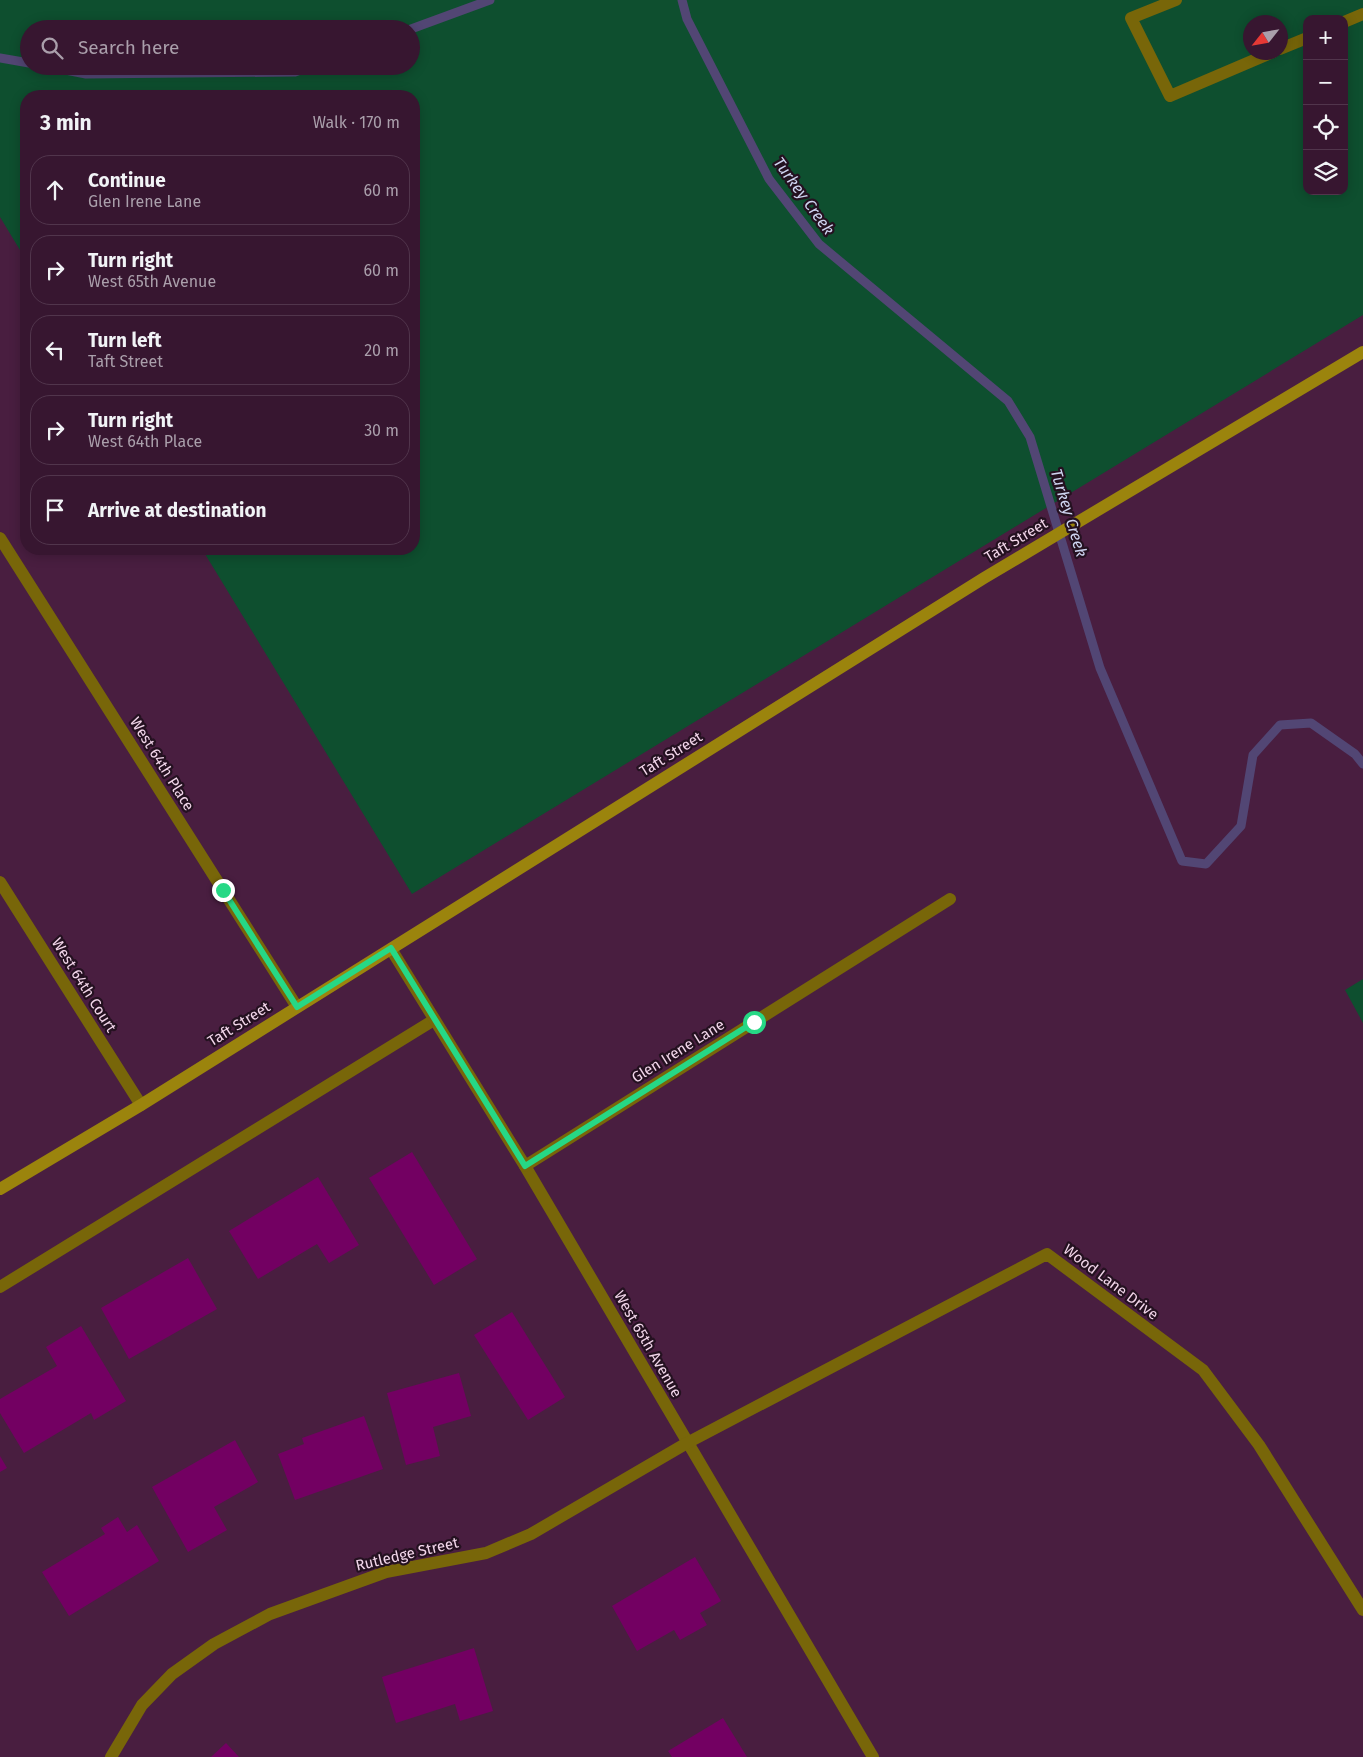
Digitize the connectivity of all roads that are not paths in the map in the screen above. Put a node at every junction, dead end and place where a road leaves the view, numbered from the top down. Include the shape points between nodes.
1 (1176, 0) edge
2 (1363, 14) edge
3 (1348, 20) edge
4 (1303, 40) edge
5 (1288, 46) edge
6 (1254, 60) edge
7 (1363, 352) edge
8 (0, 538) edge
9 (0, 882) edge
10 (950, 900) dead end
11 (391, 948) junction
12 (297, 1007) junction
13 (434, 1020) junction
14 (141, 1105) junction
15 (525, 1166) junction
16 (0, 1189) edge
17 (0, 1287) edge
18 (687, 1443) junction
19 (1363, 1610) edge
20 (111, 1757) edge
21 (873, 1757) edge

1 - 6 street via 1131,18 1170,96
2 - 3 street
4 - 5 street
7 - 11 main road, Taft Street via 984,578
8 - 12 street, West 64th Place
9 - 14 street, West 64th Court
10 - 15 street, Glen Irene Lane
11 - 12 main road, Taft Street
11 - 13 street, West 65th Avenue
12 - 14 main road, Taft Street
13 - 15 street, West 65th Avenue
13 - 17 street
14 - 16 main road, Taft Street
15 - 18 street, West 65th Avenue
18 - 19 street, Wood Lane Drive via 1046,1254 1203,1370 1258,1445
18 - 20 street, Rutledge Street via 531,1534 486,1553 386,1572 270,1614 214,1644 172,1674 142,1705
18 - 21 street, West 65th Avenue

